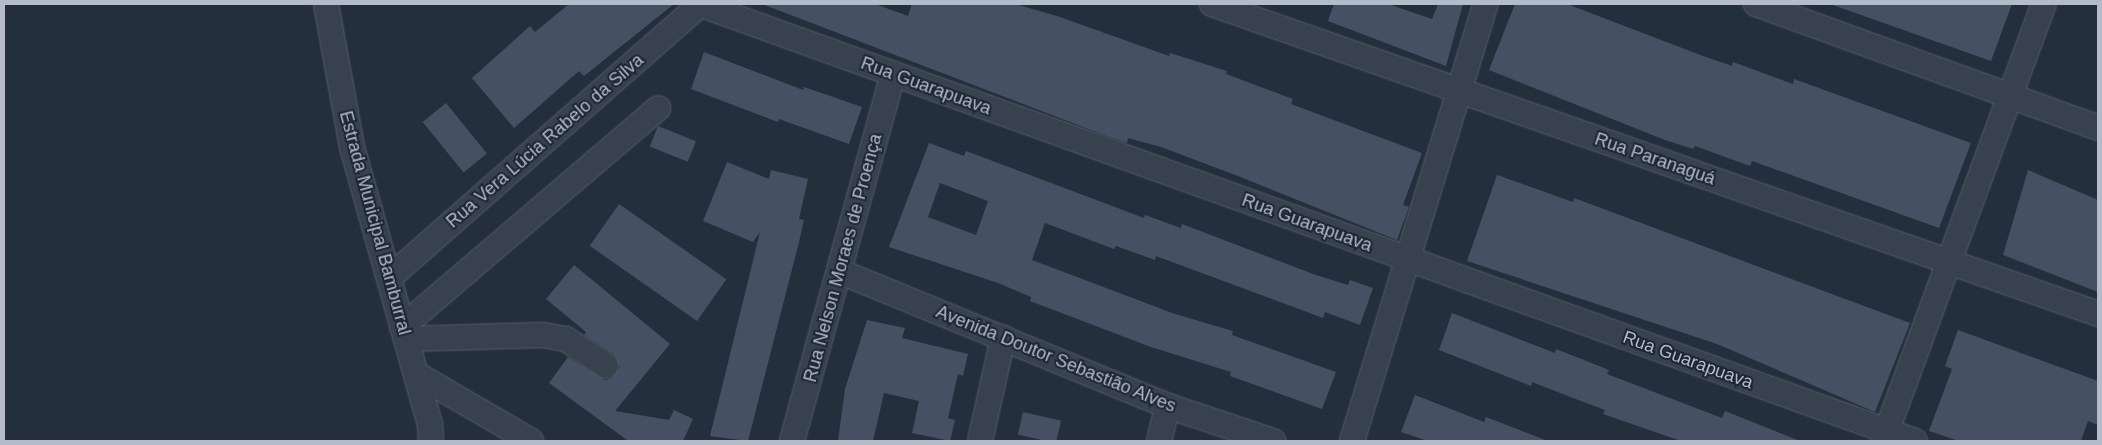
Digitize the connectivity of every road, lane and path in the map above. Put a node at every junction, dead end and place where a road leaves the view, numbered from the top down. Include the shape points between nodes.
1 (326, 4) edge
2 (700, 4) edge
3 (1212, 4) edge
4 (1486, 4) edge
5 (1756, 4) edge
6 (2044, 4) edge
7 (893, 74) junction
8 (1459, 91) junction
9 (2008, 97) junction
10 (658, 108) dead end
11 (2098, 128) edge
12 (1407, 259) junction
13 (1948, 262) junction
14 (840, 272) junction
15 (389, 278) junction
16 (2098, 314) edge
17 (404, 333) junction
18 (1003, 338) junction
19 (606, 366) dead end
20 (416, 374) junction
21 (1168, 406) junction
22 (1885, 436) edge
23 (431, 441) edge
24 (531, 441) edge
25 (792, 441) edge
26 (980, 441) edge
27 (1159, 441) edge
28 (1273, 441) edge
29 (1352, 441) edge
30 (1915, 441) edge

1 - 15 street, Estrada Municipal Bamburral via 352,147
2 - 7 street, Rua Guarapuava
2 - 15 street, Rua Vera Lúcia Rabelo da Silva
3 - 8 street, Rua Paranaguá
4 - 8 street
5 - 9 street
6 - 9 street
7 - 12 street, Rua Guarapuava
7 - 14 street, Rua Nelson Moraes de Proença
8 - 12 street
8 - 13 street, Rua Paranaguá
9 - 11 street
9 - 13 street
10 - 17 street
12 - 22 street, Rua Guarapuava
12 - 29 street
13 - 16 street, Rua Paranaguá
13 - 22 street
14 - 18 street, Avenida Doutor Sebastião Alves
14 - 25 street, Rua Nelson Moraes de Proença
15 - 17 street, Estrada Municipal Bamburral
17 - 19 street via 543,335 566,339
17 - 20 street, Estrada Municipal Bamburral
18 - 21 street, Avenida Doutor Sebastião Alves
18 - 26 street
20 - 23 street, Estrada Municipal Bamburral via 430,424
20 - 24 street
21 - 27 street
21 - 28 street, Avenida Doutor Sebastião Alves
22 - 30 street, Rua Guarapuava

